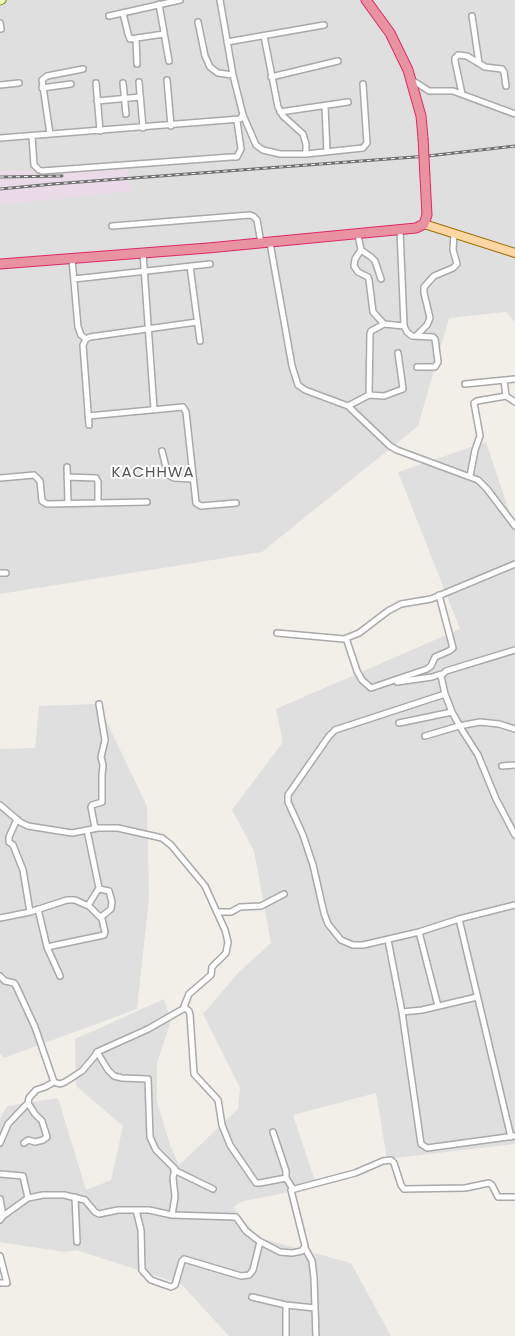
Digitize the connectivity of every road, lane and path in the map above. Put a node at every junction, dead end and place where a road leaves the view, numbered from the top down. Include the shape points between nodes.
1 (180, 0) edge
2 (220, 0) edge
3 (366, 0) edge
4 (171, 1) edge
5 (158, 4) junction
6 (123, 13) junction
7 (109, 16) dead end
8 (472, 16) dead end
9 (198, 22) dead end
10 (324, 25) dead end
11 (164, 34) junction
12 (264, 36) junction
13 (136, 39) junction
14 (227, 42) junction
15 (169, 61) dead end
16 (338, 61) dead end
17 (479, 63) junction
18 (137, 64) dead end
19 (82, 69) dead end
20 (233, 75) junction
21 (271, 77) junction
22 (167, 80) dead end
23 (412, 80) junction
24 (139, 82) dead end
25 (18, 83) dead end
26 (71, 84) dead end
27 (96, 84) dead end
28 (124, 84) dead end
29 (363, 84) dead end
30 (0, 85) edge
31 (506, 86) dead end
32 (42, 88) junction
33 (462, 94) junction
34 (140, 97) junction
35 (125, 98) junction
36 (97, 101) junction
37 (348, 102) dead end
38 (325, 106) junction
39 (280, 112) junction
40 (126, 114) dead end
41 (515, 114) edge
42 (243, 116) junction
43 (237, 121) junction
44 (171, 126) junction
45 (143, 128) junction
46 (100, 131) junction
47 (50, 134) junction
48 (32, 136) junction
49 (0, 138) edge
50 (327, 152) junction
51 (306, 154) junction
52 (424, 224) junction
53 (112, 226) dead end
54 (400, 230) junction
55 (454, 234) junction
56 (358, 235) junction
57 (266, 243) junction
58 (361, 250) junction
59 (143, 253) junction
60 (515, 253) edge
61 (72, 259) junction
62 (0, 264) edge
63 (210, 264) dead end
64 (190, 266) junction
65 (144, 271) junction
66 (74, 279) junction
67 (381, 279) dead end
68 (197, 322) junction
69 (384, 324) junction
70 (404, 326) junction
71 (148, 328) junction
72 (415, 336) junction
73 (86, 339) junction
74 (200, 341) dead end
75 (398, 353) dead end
76 (417, 367) dead end
77 (515, 379) edge
78 (504, 380) junction
79 (465, 384) dead end
80 (370, 395) junction
81 (506, 396) junction
82 (515, 402) edge
83 (348, 406) junction
84 (154, 410) junction
85 (88, 416) junction
86 (89, 425) dead end
87 (162, 451) dead end
88 (67, 466) dead end
89 (470, 476) junction
90 (67, 477) junction
91 (0, 478) edge
92 (193, 479) junction
93 (147, 502) dead end
94 (236, 502) dead end
95 (68, 503) junction
96 (98, 503) junction
97 (515, 526) edge
98 (515, 564) edge
99 (439, 595) junction
100 (277, 634) dead end
101 (346, 638) junction
102 (515, 650) edge
103 (441, 674) junction
104 (387, 684) junction
105 (445, 694) junction
106 (99, 704) dead end
107 (452, 712) junction
108 (399, 723) dead end
109 (459, 726) junction
110 (515, 729) edge
111 (425, 736) dead end
112 (502, 766) dead end
113 (515, 766) edge
114 (0, 805) edge
115 (16, 819) junction
116 (95, 828) junction
117 (87, 830) junction
118 (515, 835) edge
119 (99, 889) junction
120 (284, 894) dead end
121 (88, 905) junction
122 (515, 905) edge
123 (38, 909) junction
124 (30, 912) junction
125 (217, 912) junction
126 (101, 917) junction
127 (0, 918) edge
128 (459, 919) junction
129 (418, 932) junction
130 (388, 940) junction
131 (47, 947) junction
132 (0, 976) edge
133 (60, 976) dead end
134 (477, 997) junction
135 (438, 1006) junction
136 (184, 1007) junction
137 (402, 1012) junction
138 (97, 1052) junction
139 (54, 1082) junction
140 (28, 1102) junction
141 (272, 1132) dead end
142 (513, 1136) edge
143 (0, 1143) edge
144 (24, 1143) dead end
145 (174, 1170) junction
146 (0, 1174) edge
147 (286, 1178) junction
148 (213, 1189) dead end
149 (293, 1189) junction
150 (74, 1197) junction
151 (515, 1197) edge
152 (0, 1198) edge
153 (28, 1198) junction
154 (136, 1210) junction
155 (172, 1215) junction
156 (2, 1218) edge
157 (77, 1242) dead end
158 (260, 1242) junction
159 (305, 1248) junction
160 (0, 1256) edge
161 (0, 1283) edge
162 (252, 1296) dead end
163 (286, 1305) junction
164 (316, 1308) junction
165 (286, 1336) edge
166 (316, 1336) edge

1 - 4 street
2 - 14 street
3 - 23 highway via 390,33
4 - 5 street
5 - 6 street
5 - 11 street
6 - 7 street
6 - 13 street via 129,37
8 - 17 street
9 - 20 street via 210,67 218,73
10 - 12 street
11 - 13 street
11 - 15 street
12 - 14 street
12 - 21 street
13 - 18 street
14 - 20 street
16 - 21 street
17 - 31 street via 485,68 503,70
17 - 33 street via 465,55 455,58
19 - 32 street via 44,78
20 - 42 street
21 - 39 street
22 - 44 street
23 - 33 street via 429,91
23 - 52 highway, bridge via 423,138 427,215
24 - 34 street
25 - 30 street
26 - 32 street
27 - 36 street
28 - 35 street
29 - 50 street via 366,146
32 - 47 street
33 - 41 street
34 - 35 street
34 - 45 street
35 - 36 street
35 - 40 street
36 - 46 street
37 - 38 street
38 - 39 street
38 - 50 street
39 - 51 street via 303,134
42 - 43 street
42 - 51 street via 260,149 280,154
43 - 44 street
43 - 48 street via 240,154 211,159 42,171 34,165
44 - 45 street
45 - 46 street
46 - 47 street
47 - 48 street
48 - 49 street
50 - 51 street
52 - 54 highway
52 - 55 main road
53 - 57 street via 250,215 257,220
54 - 56 highway
54 - 70 street
55 - 60 main road
55 - 72 street via 453,250 457,264 434,276 424,287 429,322
56 - 57 highway
56 - 58 street
57 - 59 highway
57 - 83 street via 298,384 304,390
58 - 67 street via 374,259
58 - 69 street via 354,266 368,277 372,309
59 - 61 highway
59 - 65 street
61 - 62 highway
61 - 66 street
63 - 64 street
64 - 65 street
64 - 68 street
65 - 66 street
65 - 71 street
66 - 73 street via 78,327
68 - 71 street
68 - 74 street
69 - 70 street
69 - 80 street via 370,334
70 - 72 street via 410,335
71 - 73 street
71 - 84 street
72 - 76 street via 433,337 438,362 435,367
73 - 85 street via 83,345
75 - 80 street via 403,389 384,396
77 - 78 street
78 - 79 street
78 - 81 street
80 - 83 street
81 - 82 street
81 - 89 street via 474,402 480,436
83 - 89 street via 388,445
84 - 85 street
84 - 92 street via 185,409
85 - 86 street
87 - 92 street via 168,475
88 - 90 street
89 - 97 street via 487,488
90 - 95 street
90 - 96 street via 96,478
91 - 95 street via 34,475 40,481 44,503
92 - 94 street via 194,500 198,505
93 - 96 street
95 - 96 street
98 - 99 street
99 - 101 street via 401,604 359,633
99 - 104 street via 453,649 435,657 429,668
100 - 101 street
101 - 104 street via 357,670 367,686
102 - 103 street
103 - 104 street
103 - 105 street
105 - 107 street
105 - 130 street via 335,730 288,797 313,865 324,913 334,933 353,945
106 - 116 street via 105,740 101,757 104,765 102,802 91,807
107 - 108 street
107 - 109 street
109 - 110 street via 485,722
109 - 111 street
109 - 118 street via 478,755
112 - 113 street
114 - 115 street
115 - 117 street via 28,826 68,832
115 - 124 street via 9,842 23,870
116 - 117 street
116 - 125 street via 118,828 166,840 201,882
117 - 119 street
119 - 121 street
119 - 126 street via 109,891 112,902 111,909
120 - 125 street via 260,906
121 - 123 street via 71,900
121 - 126 street
122 - 128 street
123 - 124 street
123 - 131 street
124 - 127 street
125 - 136 street via 228,937 226,953 212,967 211,975 188,996
126 - 131 street via 105,932 102,936
128 - 129 street
128 - 134 street
129 - 130 street
129 - 135 street
130 - 137 street
131 - 133 street
132 - 139 street via 16,986 35,1027
134 - 135 street
134 - 142 street
135 - 137 street
136 - 138 street via 148,1029
136 - 147 street via 190,1015 194,1074 218,1100 222,1125 230,1145 256,1183
137 - 142 street via 422,1146 428,1148
138 - 139 street via 82,1071 60,1084
138 - 145 street via 114,1076 148,1079 150,1137 156,1150
139 - 140 street via 36,1090
140 - 143 street via 8,1124
140 - 144 street via 42,1121 47,1138
141 - 147 street
145 - 148 street
145 - 155 street
146 - 153 street via 23,1176
147 - 149 street
149 - 151 street via 350,1175 388,1160 395,1165 404,1188 465,1188 489,1183 498,1196
149 - 159 street via 291,1192
150 - 153 street via 43,1194
150 - 154 street via 88,1202 96,1213
150 - 157 street
152 - 156 street
153 - 156 street
154 - 155 street
154 - 158 street via 141,1230 142,1270 151,1280 171,1287 175,1285 184,1259 241,1276 248,1275
155 - 158 street via 236,1217
158 - 159 street via 288,1254
159 - 164 street via 312,1265
160 - 161 street via 7,1283
162 - 163 street
163 - 164 street
163 - 165 street
164 - 166 street

